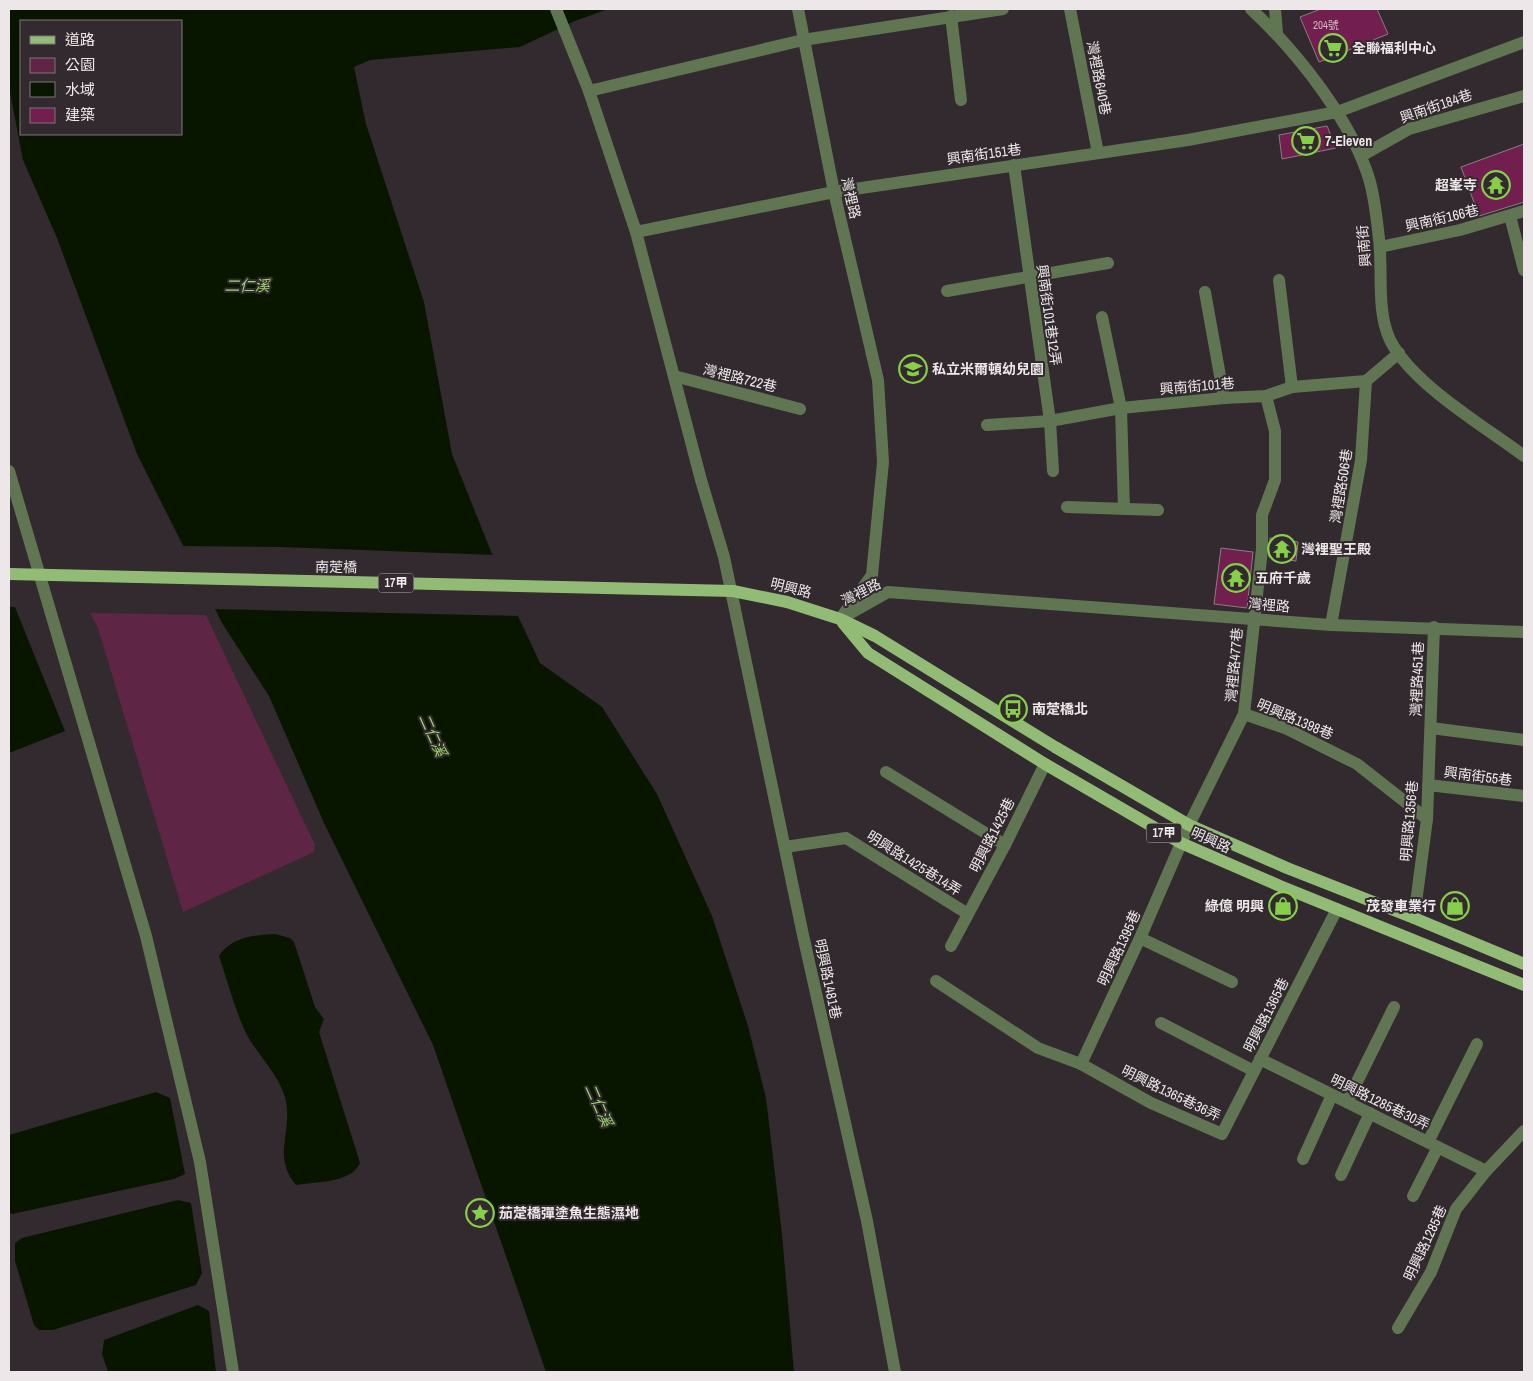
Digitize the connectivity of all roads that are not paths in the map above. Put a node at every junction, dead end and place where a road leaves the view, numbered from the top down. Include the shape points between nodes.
1 (556, 9) edge
2 (798, 9) edge
3 (1003, 9) edge
4 (1070, 9) edge
5 (1251, 9) edge
6 (1275, 9) edge
7 (951, 16) junction
8 (1277, 33) junction
9 (804, 40) junction
10 (1524, 42) edge
11 (589, 91) junction
12 (1524, 96) edge
13 (962, 100) dead end
14 (1337, 112) junction
15 (1098, 152) junction
16 (1361, 156) junction
17 (1014, 165) junction
18 (834, 192) junction
19 (1524, 211) edge
20 (1510, 216) junction
21 (636, 232) junction
22 (1380, 247) junction
23 (1108, 264) dead end
24 (1524, 270) edge
25 (1029, 279) junction
26 (1279, 280) dead end
27 (947, 291) dead end
28 (1205, 292) dead end
29 (1102, 317) dead end
30 (1399, 354) junction
31 (674, 376) junction
32 (1366, 381) junction
33 (1292, 387) junction
34 (1266, 396) junction
35 (1224, 398) junction
36 (800, 408) dead end
37 (1120, 408) junction
38 (1050, 421) junction
39 (987, 425) dead end
40 (1524, 456) edge
41 (9, 471) edge
42 (1053, 471) dead end
43 (1067, 507) dead end
44 (1124, 509) junction
45 (1158, 510) dead end
46 (9, 574) edge
47 (40, 575) junction
48 (733, 591) junction
49 (840, 619) junction
50 (1253, 619) junction
51 (1331, 625) junction
52 (1434, 627) junction
53 (1524, 632) edge
54 (1244, 714) junction
55 (1431, 728) junction
56 (1524, 740) edge
57 (1045, 764) junction
58 (886, 772) dead end
59 (1428, 785) junction
60 (1524, 796) edge
61 (1427, 819) junction
62 (1189, 825) junction
63 (1182, 843) junction
64 (1005, 846) junction
65 (785, 847) junction
66 (1337, 909) junction
67 (968, 914) junction
68 (1414, 918) junction
69 (1140, 938) junction
70 (951, 946) dead end
71 (1524, 964) edge
72 (936, 981) dead end
73 (1232, 982) dead end
74 (1524, 985) edge
75 (1394, 1007) dead end
76 (1161, 1023) dead end
77 (1477, 1044) dead end
78 (1260, 1059) junction
79 (1081, 1064) junction
80 (1254, 1071) junction
81 (1332, 1095) junction
82 (1347, 1102) junction
83 (1370, 1113) junction
84 (1524, 1130) edge
85 (1222, 1134) joint
86 (1433, 1145) junction
87 (1303, 1159) dead end
88 (1486, 1171) junction
89 (1341, 1175) dead end
90 (1413, 1196) dead end
91 (1398, 1328) dead end
92 (233, 1372) edge
93 (895, 1372) edge

1 - 11 street
2 - 9 street, 灣裡路
3 - 7 street
4 - 15 street, 灣裡路640巷
5 - 8 street, 興南街
6 - 8 street
7 - 9 street
7 - 13 street
8 - 14 street, 興南街
9 - 11 street
9 - 18 street, 灣裡路
10 - 14 street, 興南街151巷
11 - 21 street
12 - 16 street, 興南街184巷 via 1408,129
14 - 15 street, 興南街151巷 via 1188,140
14 - 16 street, 興南街
15 - 17 street, 興南街151巷
16 - 22 street, 興南街 via 1370,183
17 - 18 street, 興南街151巷
17 - 25 street, 興南街101巷12弄
18 - 21 street, 興南街151巷
18 - 49 street, 灣裡路 via 878,380 883,462 872,575
19 - 20 street, 興南街166巷
20 - 22 street, 興南街166巷
20 - 24 street
21 - 31 street
22 - 30 street, 興南街 via 1385,323
23 - 25 street
25 - 27 street
25 - 38 street, 興南街101巷12弄
26 - 33 street
28 - 35 street
29 - 37 street
30 - 32 street
30 - 40 street, 興南街 via 1429,386
31 - 36 street, 灣裡路722巷
31 - 48 street
32 - 33 street, 興南街101巷
32 - 51 street, 灣裡路506巷 via 1362,460
33 - 34 street, 興南街101巷
34 - 35 street, 興南街101巷
34 - 50 street, 灣裡路477巷 via 1275,431 1275,480 1262,515 1262,550
35 - 37 street, 興南街101巷
37 - 38 street, 興南街101巷
37 - 44 street
38 - 39 street, 興南街101巷
38 - 42 street, 興南街101巷12弄
41 - 47 street
43 - 44 street
44 - 45 street
46 - 47 main road, 17甲
47 - 48 main road, 南萣橋 / 17甲
47 - 92 street via 146,936 200,1162
48 - 49 main road, 明興路 / 17甲 via 787,602
48 - 65 street, 明興路1481巷 via 738,629
49 - 50 street, 灣裡路 via 888,592
49 - 57 main road, 明興路 / 17甲 via 868,653
49 - 62 main road, 明興路 / 17甲 via 875,636
50 - 51 street, 灣裡路
50 - 54 street, 灣裡路477巷
51 - 52 street, 灣裡路
52 - 53 street, 灣裡路
52 - 55 street, 灣裡路451巷
54 - 61 street, 明興路1398巷 via 1285,728 1357,764
54 - 62 street, 明興路1398巷
55 - 56 street, 灣裡路451巷
55 - 59 street, 明興路1356巷
57 - 63 main road, 明興路 / 17甲
57 - 64 street, 明興路1425巷
58 - 64 street
59 - 60 street, 興南街55巷
59 - 61 street, 明興路1356巷
61 - 68 street, 明興路1356巷
62 - 63 street, 明興路1398巷
62 - 68 main road, 明興路 / 17甲
63 - 66 main road, 明興路 / 17甲
63 - 69 street, 明興路1395巷
64 - 67 street, 明興路1425巷
65 - 67 street, 明興路1425巷14弄 via 846,838
65 - 93 street, 明興路1481巷 via 867,1221
66 - 74 main road, 明興路 / 17甲
66 - 78 street, 明興路1365巷
67 - 70 street, 明興路1425巷
68 - 71 main road, 明興路 / 17甲
69 - 73 street
69 - 79 street, 明興路1395巷
72 - 79 street via 1038,1048
75 - 82 street
76 - 80 street
77 - 86 street
78 - 80 street, 明興路1365巷
78 - 81 street, 明興路1285巷30弄
79 - 85 street, 明興路1365巷36弄 via 1150,1103
80 - 85 street, 明興路1365巷
81 - 82 street, 明興路1285巷30弄
81 - 87 street
82 - 83 street, 明興路1285巷30弄
83 - 86 street, 明興路1285巷30弄
83 - 89 street
84 - 88 street, 明興路1285巷
86 - 88 street, 明興路1285巷30弄
86 - 90 street
88 - 91 street, 明興路1285巷 via 1456,1209 1431,1272

